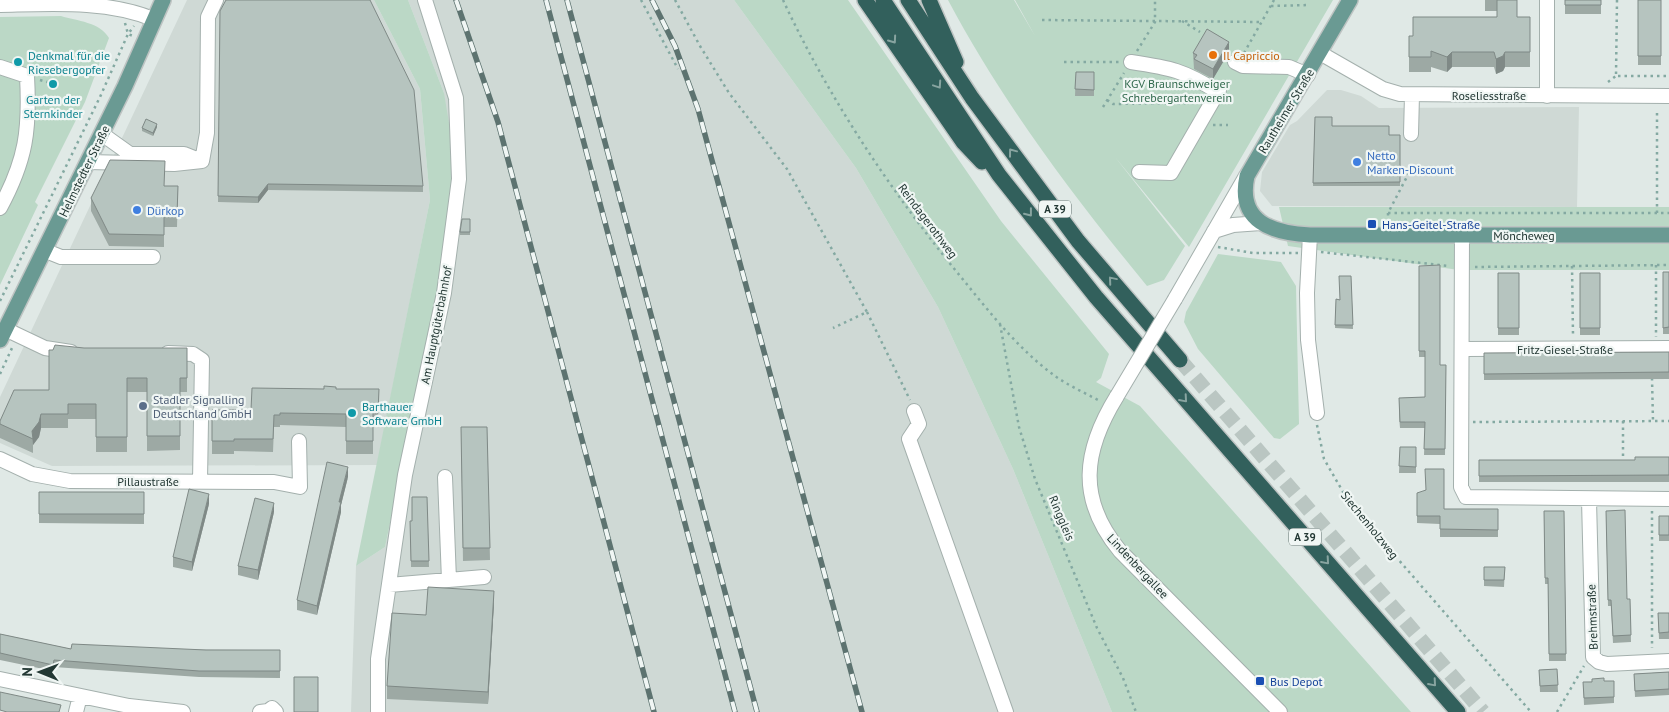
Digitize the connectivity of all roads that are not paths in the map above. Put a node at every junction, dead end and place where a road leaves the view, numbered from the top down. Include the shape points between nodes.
1 (163, 0) edge
2 (216, 0) edge
3 (425, 0) edge
4 (865, 0) edge
5 (883, 0) edge
6 (908, 0) edge
7 (929, 0) edge
8 (1350, 0) edge
9 (1547, 0) edge
10 (0, 5) edge
11 (153, 19) junction
12 (1320, 53) junction
13 (1131, 62) road end
14 (1236, 63) road end
15 (0, 67) edge
16 (1308, 75) junction
17 (1412, 95) junction
18 (1548, 96) junction
19 (1663, 96) edge
20 (972, 98) junction
21 (102, 134) junction
22 (1411, 134) dead end
23 (202, 161) junction
24 (88, 162) junction
25 (1139, 172) dead end
26 (1000, 175) junction
27 (1247, 176) junction
28 (0, 208) edge
29 (1261, 223) junction
30 (1214, 231) junction
31 (1310, 235) junction
32 (1462, 235) junction
33 (1669, 235) edge
34 (46, 250) junction
35 (153, 257) dead end
36 (3, 335) edge
37 (1663, 348) edge
38 (1462, 349) junction
39 (87, 352) edge
40 (158, 353) edge
41 (1180, 360) tunnel mouth
42 (914, 411) road end
43 (1317, 413) road end
44 (299, 441) dead end
45 (0, 459) edge
46 (445, 477) dead end
47 (200, 481) junction
48 (1669, 499) edge
49 (1589, 500) junction
50 (484, 577) dead end
51 (449, 580) junction
52 (389, 585) junction
53 (1669, 662) edge
54 (0, 679) edge
55 (80, 696) junction
56 (76, 712) edge
57 (183, 712) edge
58 (378, 712) edge
59 (1006, 712) edge
60 (1280, 712) edge
61 (1458, 712) edge

1 - 11 main road, Helmstedter Straße
2 - 23 street via 208,17 206,133
3 - 52 street, Am Hauptgüterbahnhof via 456,98 459,179 444,293 405,475
4 -> 26 highway via 963,142
5 -> 26 highway, A 39
6 - 20 highway, A 39
7 - 20 highway
8 - 12 main road, Rautheimer Straße
9 - 18 street
10 - 11 street via 111,5
11 - 21 main road, Helmstedter Straße
12 - 16 main road, Rautheimer Straße
12 - 17 street, Roseliesstraße via 1383,89
13 - 25 street via 1184,72 1216,95 1171,172
14 - 16 street via 1289,67
15 - 28 street via 27,76 29,121 23,157
16 - 27 main road, Rautheimer Straße
17 - 18 street, Roseliesstraße
17 - 22 street
18 - 19 street, Roseliesstraße
41 -> 20 highway, A 39 via 1078,241
21 - 23 street via 130,154 184,154
21 - 24 main road, Helmstedter Straße
23 - 24 street via 174,164
24 - 34 main road, Helmstedter Straße
26 -> 61 highway, A 39 via 1128,336
27 - 29 main road, Rautheimer Straße via 1246,201
27 - 30 street, Lindenbergallee
29 - 30 street via 1233,225
29 - 31 main road, Möncheweg via 1279,232
30 - 60 street, Lindenbergallee, bridge via 1114,401 1096,438 1089,471 1091,499 1102,526 1120,551
31 - 32 main road, Möncheweg
31 - 43 street via 1308,340
32 - 33 main road, Möncheweg
32 - 38 street
34 - 35 street via 61,257
34 - 36 main road, Helmstedter Straße
36 - 39 street via 60,352
37 - 38 street, Fritz-Giesel-Straße
38 - 49 street via 1461,487 1466,497
40 - 47 street via 193,354 202,360
42 - 59 street via 919,424 909,439
44 - 47 street, Pillaustraße via 300,487 274,482
45 - 47 street, Pillaustraße via 32,474 70,481
46 - 51 street
48 - 49 street
49 - 53 street, Brehmstraße via 1594,657 1607,664
50 - 51 street
51 - 52 street
52 - 58 street, Am Hauptgüterbahnhof via 378,659
54 - 55 street
55 - 56 street
55 - 57 street

